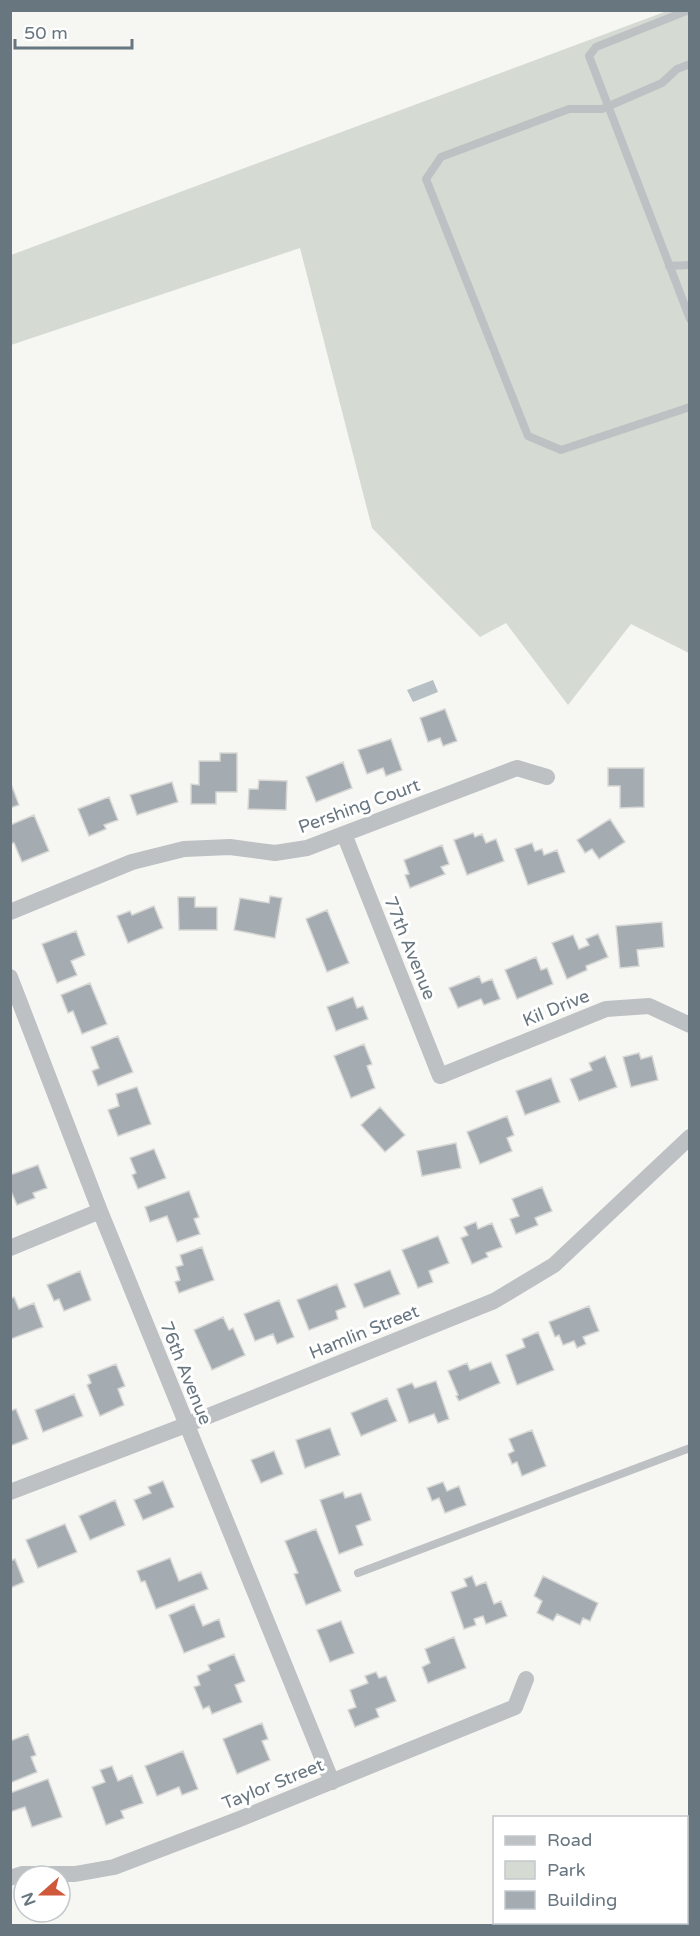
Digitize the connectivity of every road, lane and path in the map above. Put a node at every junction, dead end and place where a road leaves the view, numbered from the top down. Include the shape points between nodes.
1 (689, 10) edge
2 (690, 64) edge
3 (609, 106) junction
4 (690, 265) edge
5 (669, 266) junction
6 (690, 319) edge
7 (690, 407) edge
8 (547, 777) dead end
9 (344, 834) junction
10 (10, 912) edge
11 (10, 977) edge
12 (15, 1005) edge
13 (690, 1025) edge
14 (440, 1076) joint
15 (690, 1137) edge
16 (100, 1211) junction
17 (10, 1248) edge
18 (186, 1425) junction
19 (690, 1448) edge
20 (10, 1492) edge
21 (358, 1573) dead end
22 (526, 1679) dead end
23 (332, 1782) junction
24 (10, 1878) edge

1 - 3 lane via 596,47 589,56
2 - 3 lane via 677,69 662,83
3 - 5 lane
3 - 7 lane via 569,110 441,157 426,179 528,436 561,450
4 - 5 lane
5 - 6 lane
8 - 9 street, Pershing Court via 517,768
9 - 10 street, Pershing Court via 307,848 275,854 230,847 184,849 132,862
9 - 14 street, 77th Avenue
11 - 12 street, 76th Avenue
12 - 16 street, 76th Avenue
13 - 14 street, Kil Drive via 649,1006 606,1009
15 - 18 street, Hamlin Street via 554,1264 494,1301
16 - 17 street
16 - 18 street, 76th Avenue
18 - 20 street, Hamlin Street
18 - 23 street, 76th Avenue
19 - 21 lane
22 - 23 street, Taylor Street via 515,1707
23 - 24 street, Taylor Street via 114,1867

